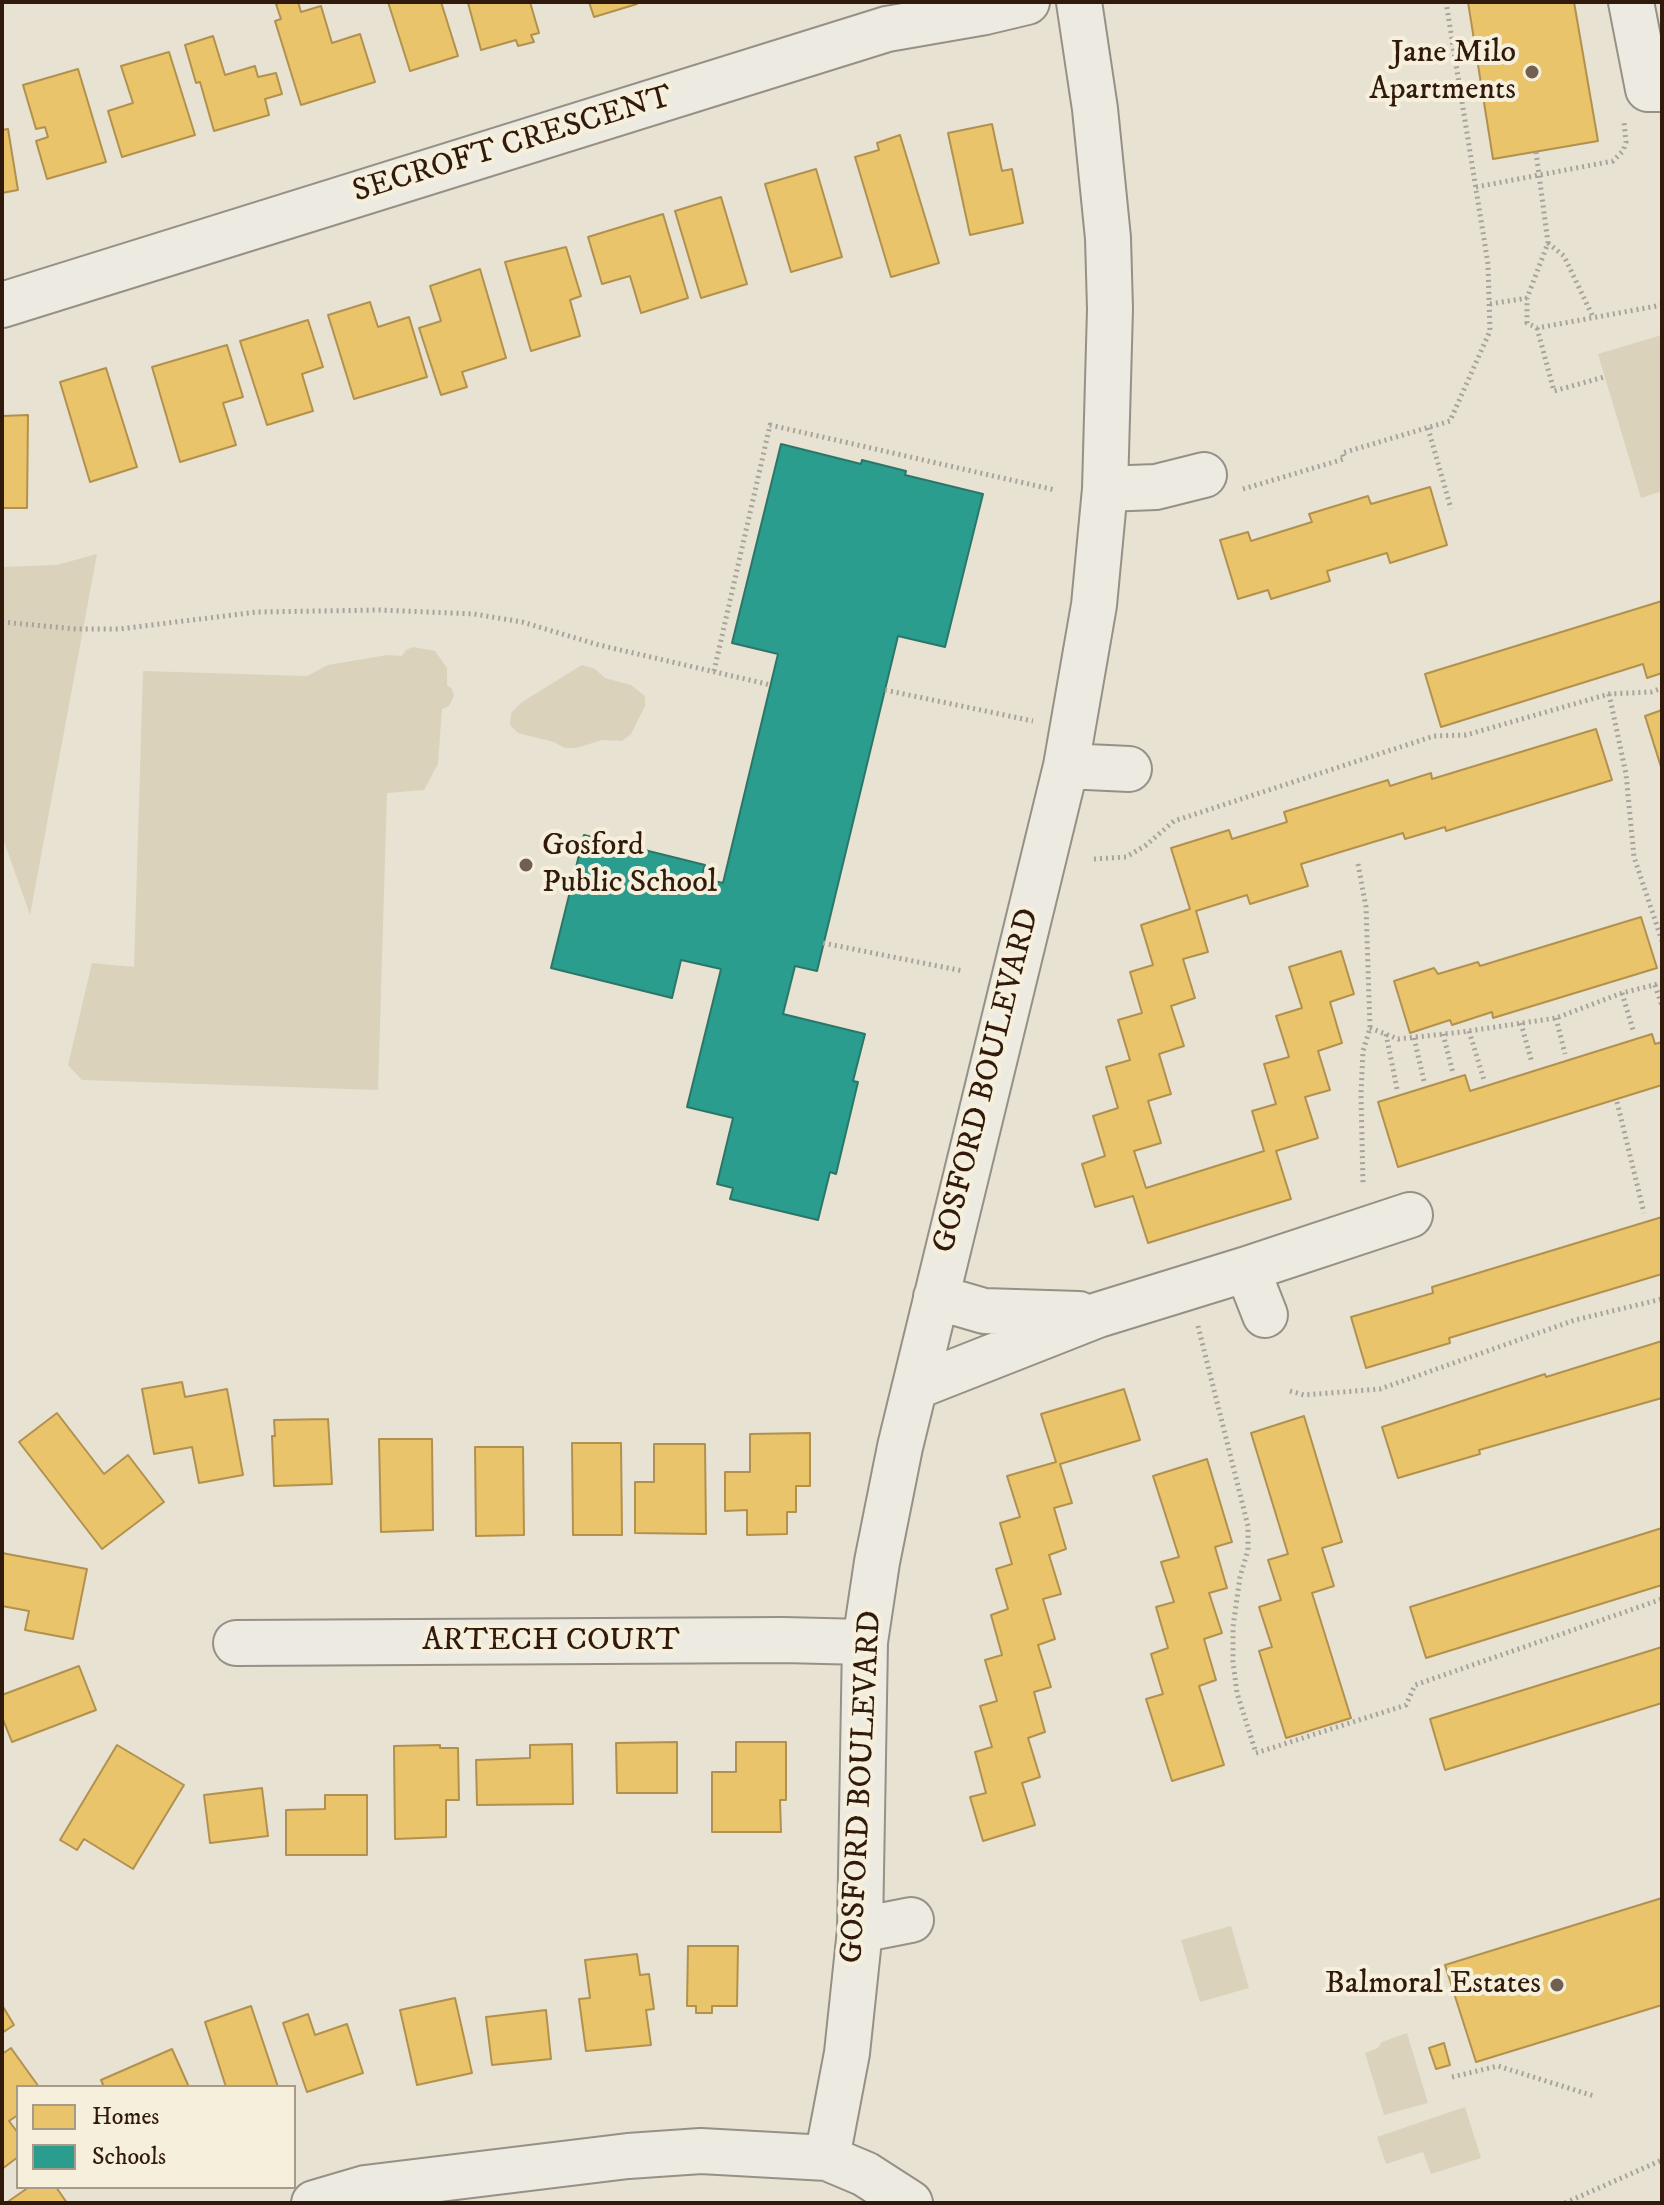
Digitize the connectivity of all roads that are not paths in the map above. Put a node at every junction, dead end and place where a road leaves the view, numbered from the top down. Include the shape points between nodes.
1 (1027, 2) edge
2 (1079, 2) edge
3 (1631, 2) edge
4 (1662, 89) edge
5 (2, 305) edge
6 (1223, 482) road end
7 (1105, 489) junction
8 (1069, 748) junction
9 (1129, 769) dead end
10 (1410, 1215) dead end
11 (1247, 1269) junction
12 (936, 1297) junction
13 (1098, 1315) junction
14 (1265, 1315) dead end
15 (915, 1387) junction
16 (865, 1642) junction
17 (236, 1643) dead end
18 (911, 1920) dead end
19 (860, 1930) junction
20 (827, 2158) junction
21 (314, 2203) edge
22 (910, 2203) edge

1 - 5 street, SECROFT CRESCENT via 887,29
2 - 7 street, GOSFORD BOULEVARD via 1108,238
3 - 4 street via 1648,89
6 - 7 street
7 - 8 street, GOSFORD BOULEVARD via 1094,605
8 - 9 street
8 - 12 street, GOSFORD BOULEVARD
10 - 11 street
11 - 13 street
11 - 14 street
12 - 13 street via 984,1311
12 - 15 street, GOSFORD BOULEVARD
13 - 15 street
15 - 16 street, GOSFORD BOULEVARD via 887,1507
16 - 17 street, ARTECH COURT
16 - 19 street, GOSFORD BOULEVARD
18 - 19 street
19 - 20 street, GOSFORD BOULEVARD via 847,2053
20 - 21 street via 701,2151 628,2156 365,2188
20 - 22 street via 865,2174

